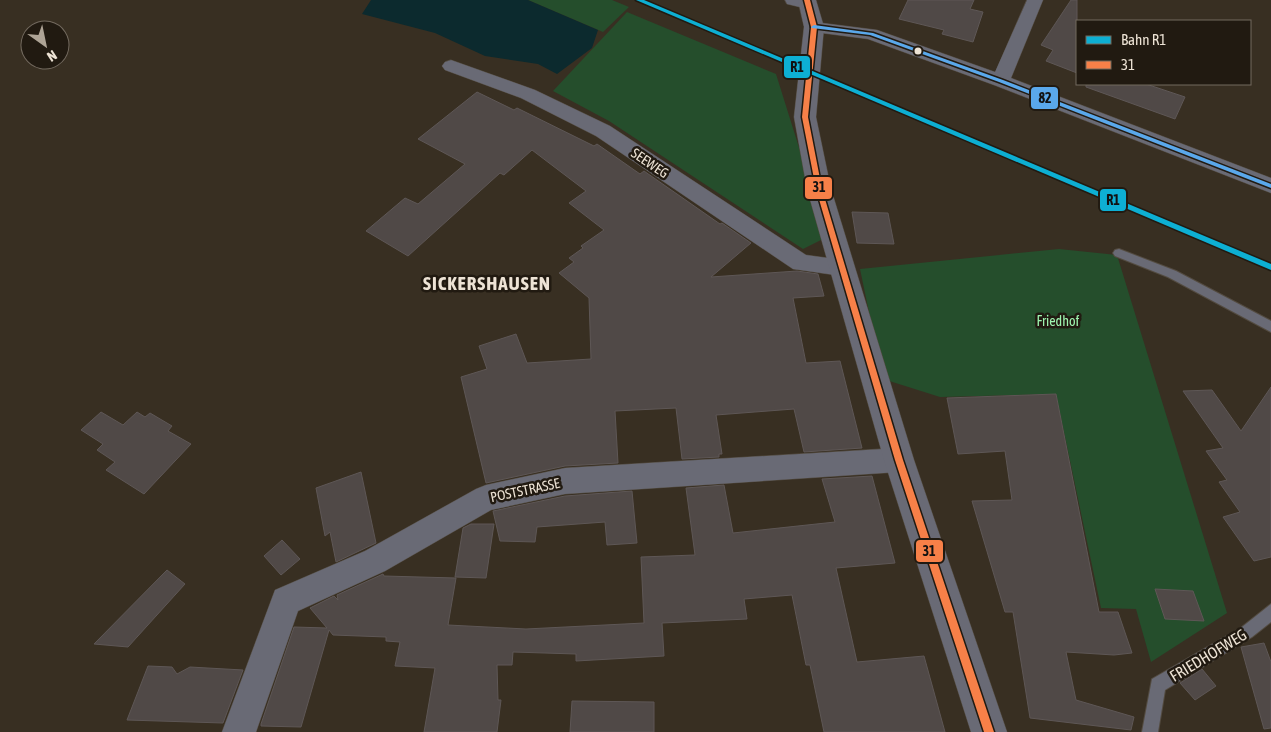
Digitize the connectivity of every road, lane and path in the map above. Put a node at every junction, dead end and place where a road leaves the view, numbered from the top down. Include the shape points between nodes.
1 (1034, 0) edge
2 (806, 8) edge
3 (451, 66) dead end
4 (1000, 81) junction
5 (1271, 186) edge
6 (1119, 254) dead end
7 (842, 267) junction
8 (1271, 326) edge
9 (899, 460) junction
10 (1271, 612) edge
11 (239, 732) edge
12 (989, 732) edge
13 (1150, 732) edge

1 - 4 street
2 - 4 street
2 - 7 street via 805,116 819,189
3 - 7 street, SEEWEG via 528,94 603,131 801,264
4 - 5 street
6 - 8 lane via 1172,274
7 - 9 street
9 - 11 street, POSTSTRASSE via 565,481 486,498 375,561 286,600
9 - 12 street
10 - 13 lane, FRIEDHOFWEG via 1248,632 1158,685

